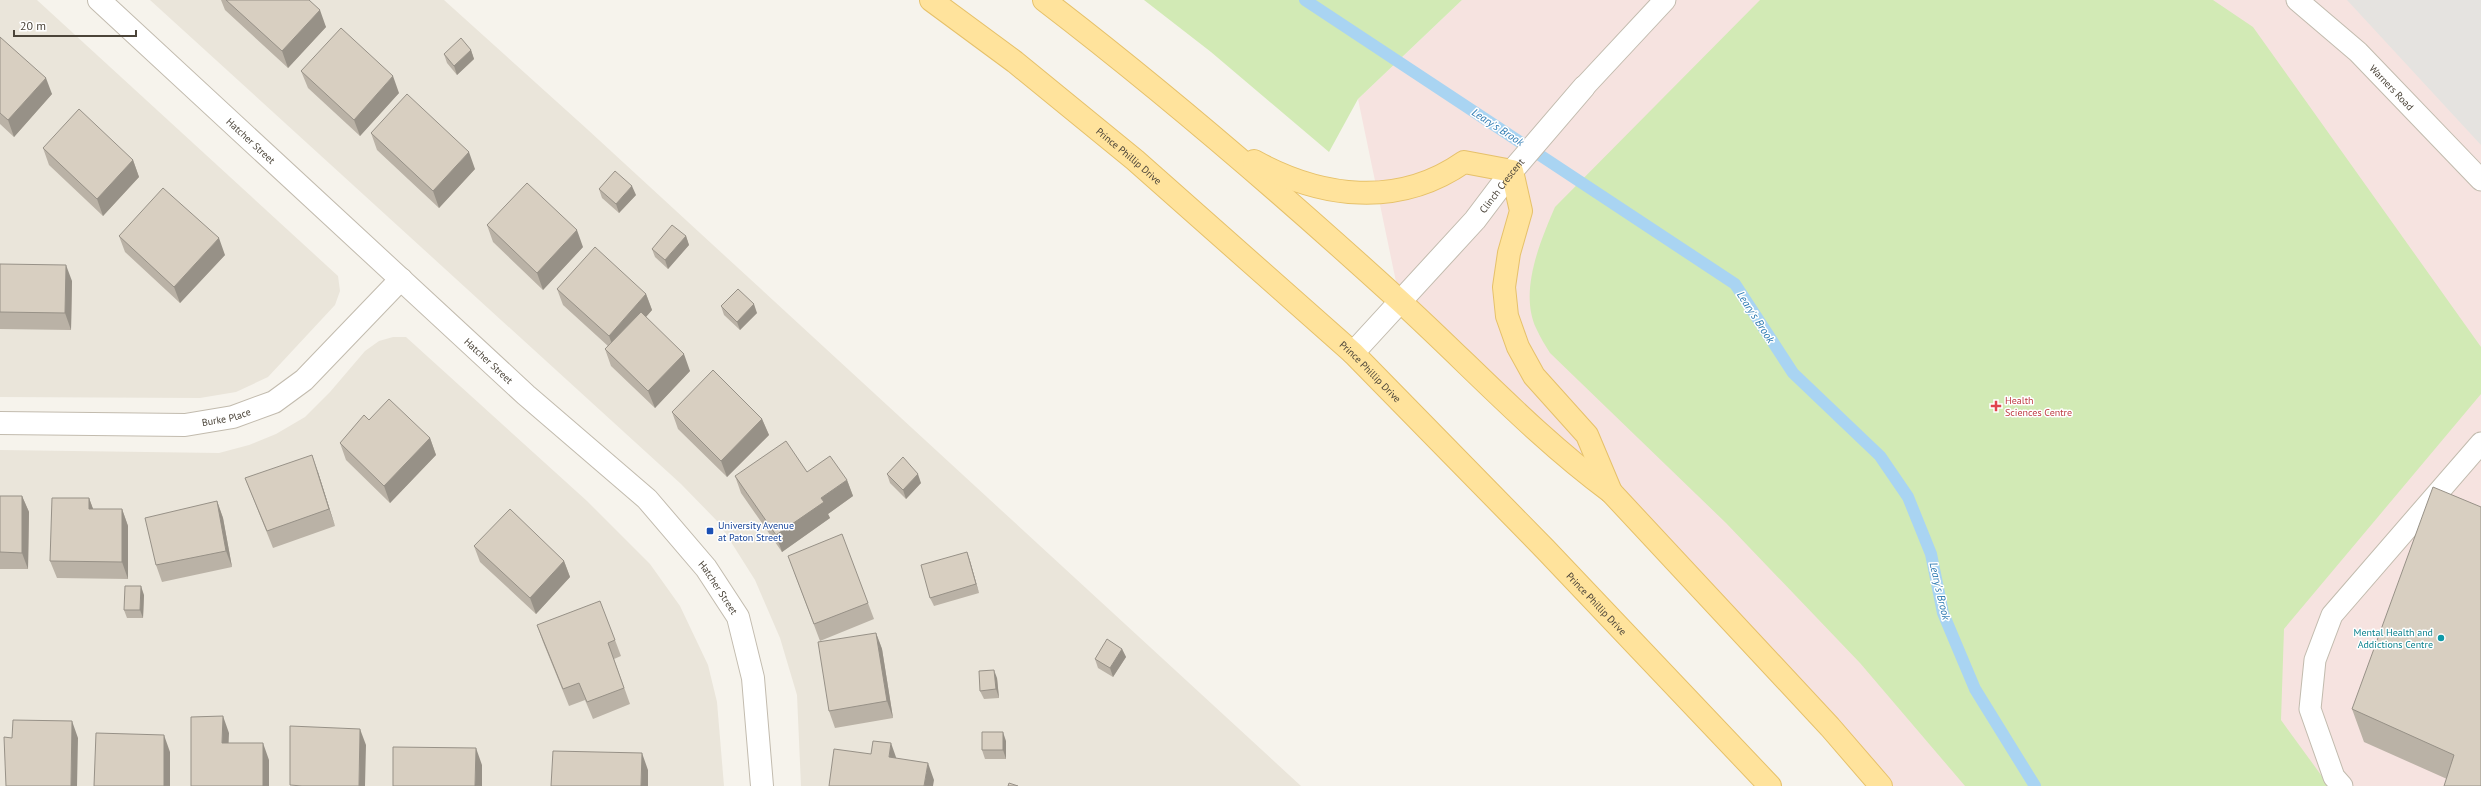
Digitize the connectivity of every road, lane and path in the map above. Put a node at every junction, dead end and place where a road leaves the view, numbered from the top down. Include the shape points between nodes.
1 (99, 0) edge
2 (931, 0) edge
3 (1044, 0) edge
4 (1665, 0) edge
5 (2297, 0) edge
6 (1584, 87) joint
7 (1227, 147) junction
8 (1512, 171) junction
9 (2481, 180) edge
10 (401, 279) junction
11 (1400, 301) junction
12 (1353, 353) junction
13 (0, 423) edge
14 (2481, 443) edge
15 (1611, 492) junction
16 (762, 786) edge
17 (1770, 786) edge
18 (1881, 786) edge
19 (2342, 786) edge

1 - 10 street, Hatcher Street
2 - 12 main road, Prince Phillip Drive via 1015,62 1135,160
3 - 7 main road
4 - 6 lane, Clinch Crescent
5 - 9 lane, Warners Road via 2358,52
6 - 8 street, Clinch Crescent
7 - 8 main road via 1275,172 1332,191 1366,194 1425,183 1447,174 1464,162
7 - 11 main road
8 - 11 street, Clinch Crescent via 1475,220
8 - 15 main road via 1521,211 1509,253 1504,287 1507,316 1518,347 1534,376 1587,435
10 - 13 street, Burke Place via 304,380 274,402 233,417 185,425
10 - 16 street, Hatcher Street via 526,395 647,499 706,568 738,617 753,678
11 - 12 street, Clinch Crescent
11 - 15 main road via 1570,462
12 - 17 main road, Prince Phillip Drive via 1534,538
14 - 19 lane via 2332,615 2315,660 2310,710 2334,777
15 - 18 main road via 1830,727

